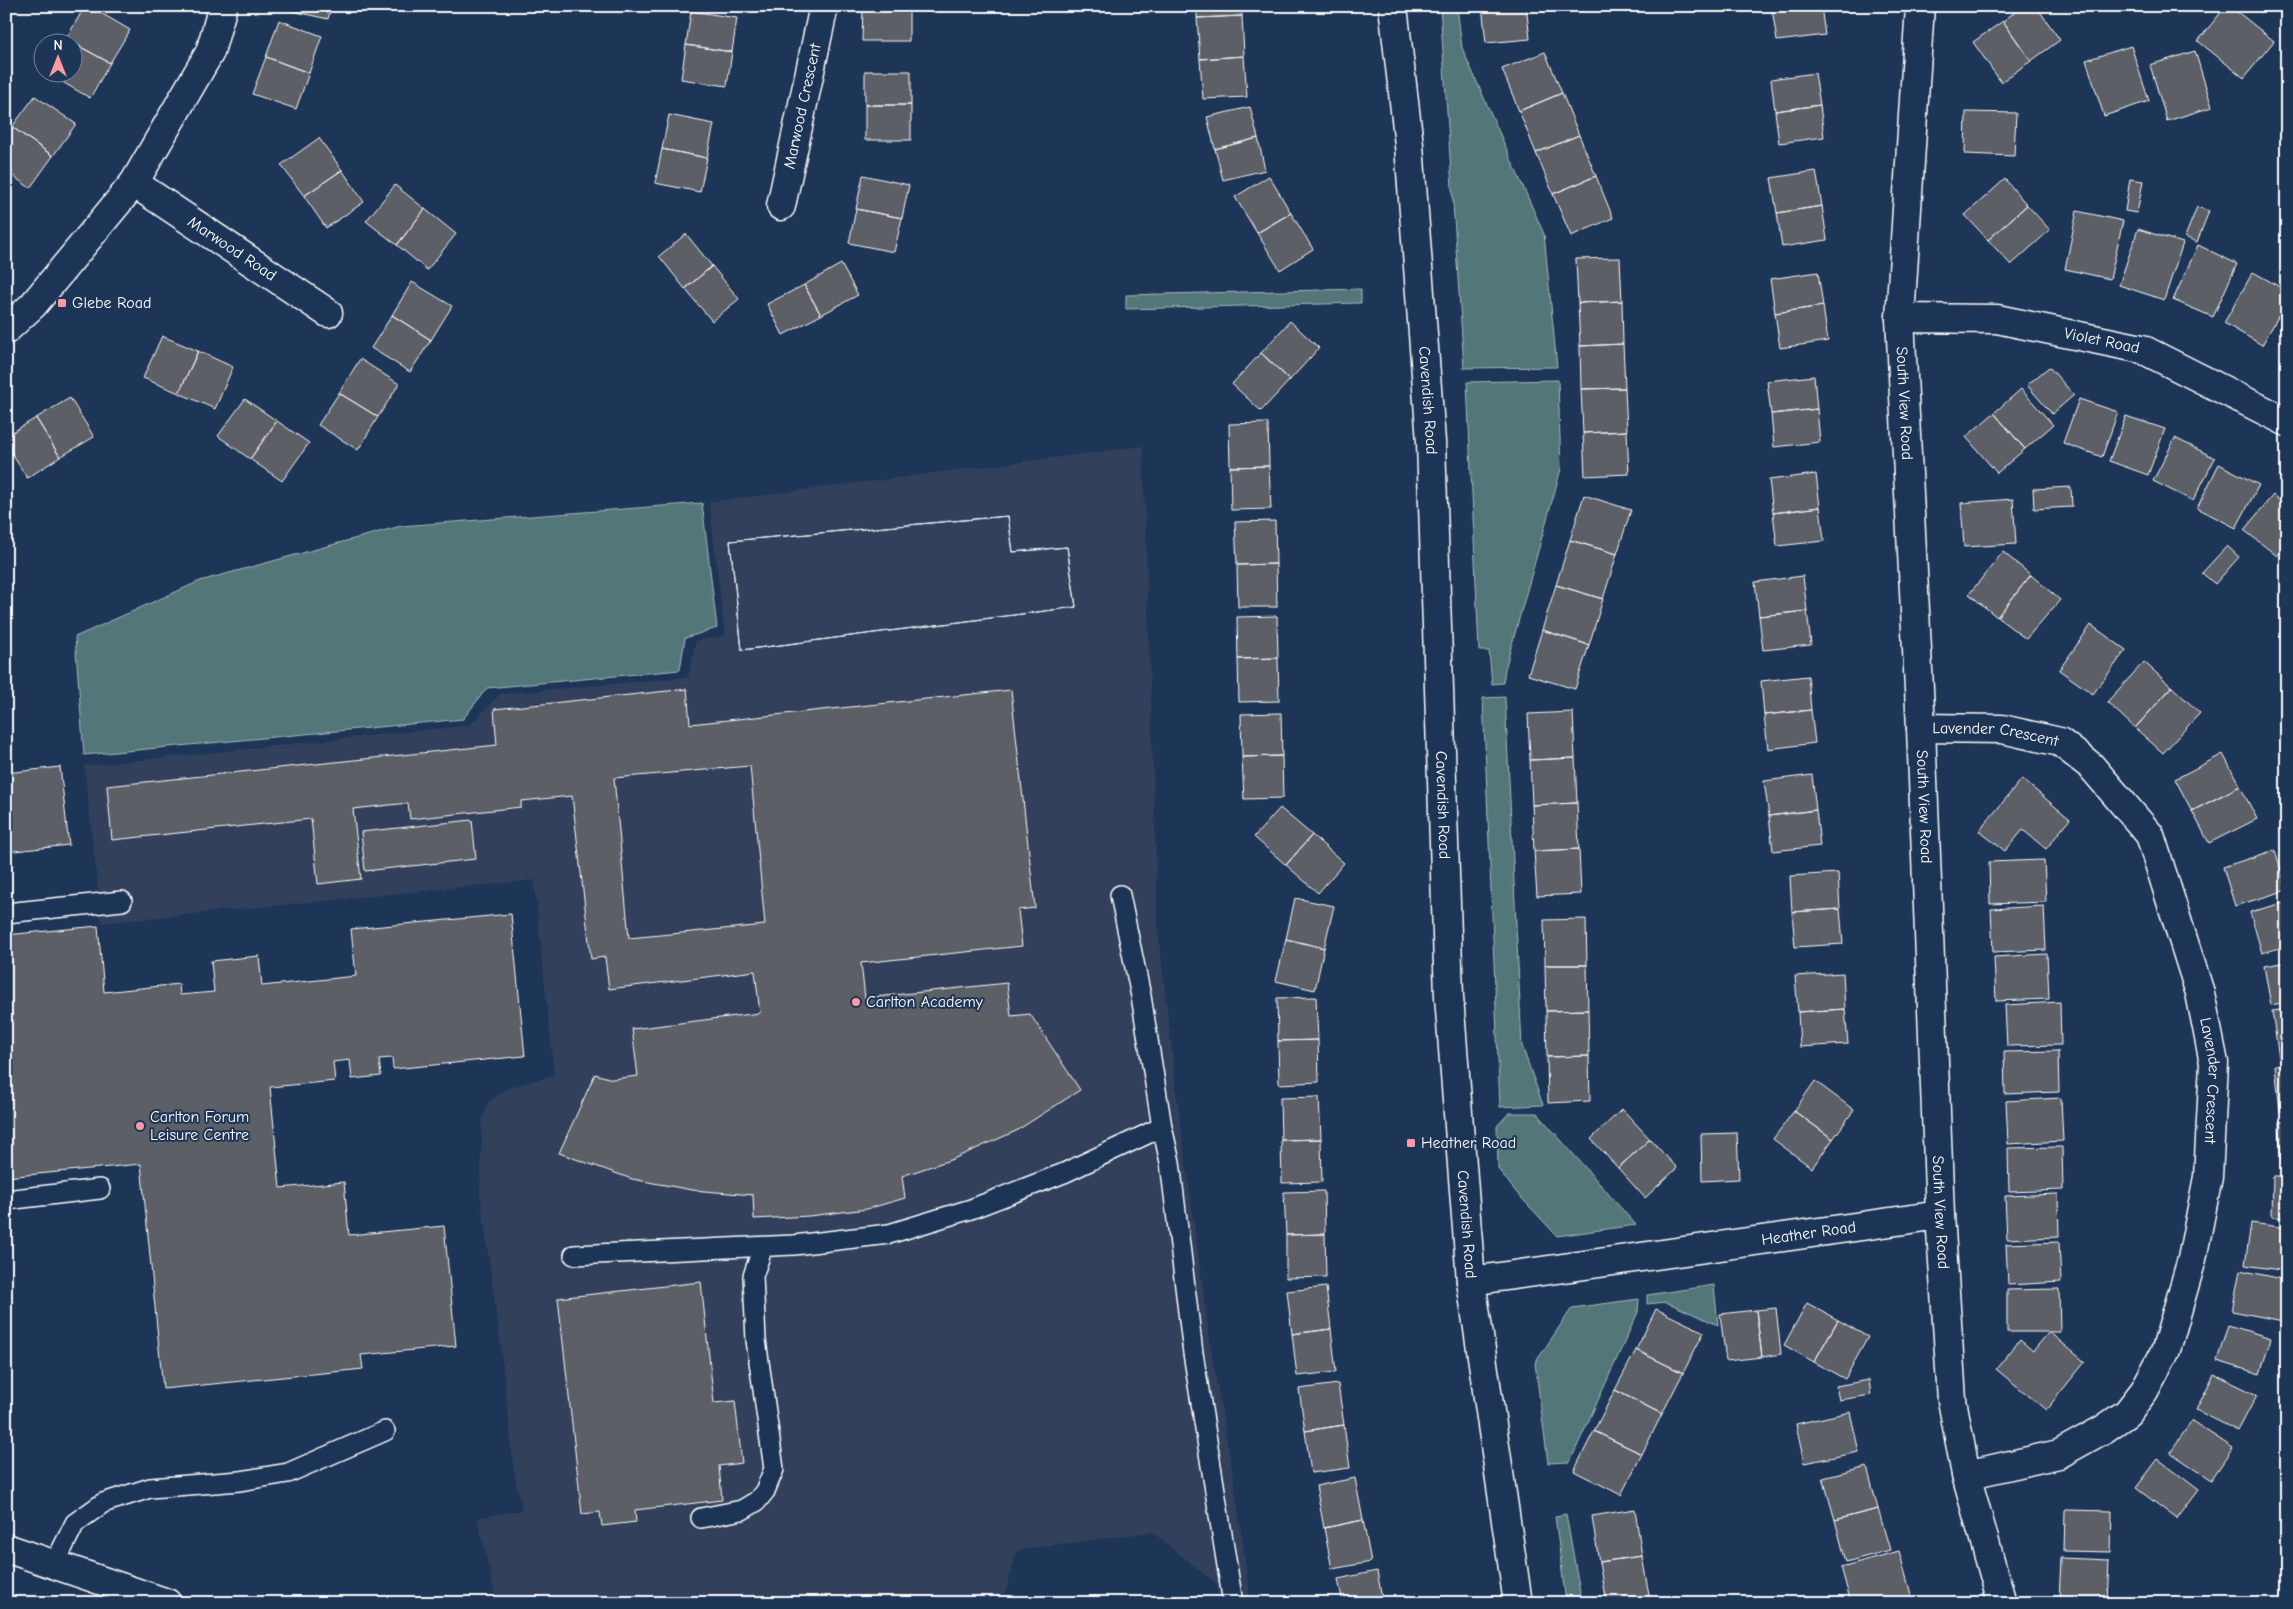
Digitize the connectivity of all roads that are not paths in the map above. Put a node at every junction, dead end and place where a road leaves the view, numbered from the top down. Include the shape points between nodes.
1 (222, 6) edge
2 (824, 6) edge
3 (1393, 6) edge
4 (1920, 6) edge
5 (134, 183) junction
6 (781, 206) dead end
7 (328, 314) dead end
8 (1900, 318) junction
9 (6, 330) edge
10 (2287, 422) edge
11 (1921, 728) junction
12 (1120, 895) dead end
13 (122, 901) dead end
14 (6, 913) edge
15 (1162, 1127) junction
16 (100, 1188) dead end
17 (6, 1200) edge
18 (1940, 1215) junction
19 (763, 1247) junction
20 (574, 1255) dead end
21 (1471, 1282) junction
22 (385, 1431) dead end
23 (1966, 1475) junction
24 (701, 1518) dead end
25 (6, 1548) edge
26 (54, 1565) junction
27 (167, 1603) edge
28 (1233, 1603) edge
29 (1518, 1603) edge
30 (2002, 1603) edge

1 - 5 street via 210,52
2 - 6 street, Marwood Crescent
3 - 21 street, Cavendish Road via 1409,145 1431,442 1449,997
4 - 8 street, South View Road
5 - 7 street, Marwood Road
5 - 9 street via 33,305
8 - 10 street, Violet Road via 1997,319 2142,349
8 - 11 street, South View Road
11 - 18 street, South View Road
11 - 23 street, Lavender Crescent via 2012,731 2060,742 2091,766 2150,835 2200,994 2214,1063 2208,1177 2192,1259 2166,1350 2144,1391 2127,1413 2059,1454
12 - 15 lane via 1141,996
13 - 14 lane
15 - 19 lane via 1064,1174 971,1210 889,1234
15 - 28 lane via 1170,1162 1193,1353
16 - 17 lane
18 - 21 street, Heather Road
18 - 23 street, South View Road via 1952,1400
19 - 20 lane
19 - 24 lane via 753,1276 756,1340 774,1469 757,1501 742,1510
21 - 29 street, Cavendish Road
22 - 26 lane via 288,1472 240,1481 150,1488 103,1503 75,1523
23 - 30 street, South View Road
25 - 26 street
26 - 27 street

